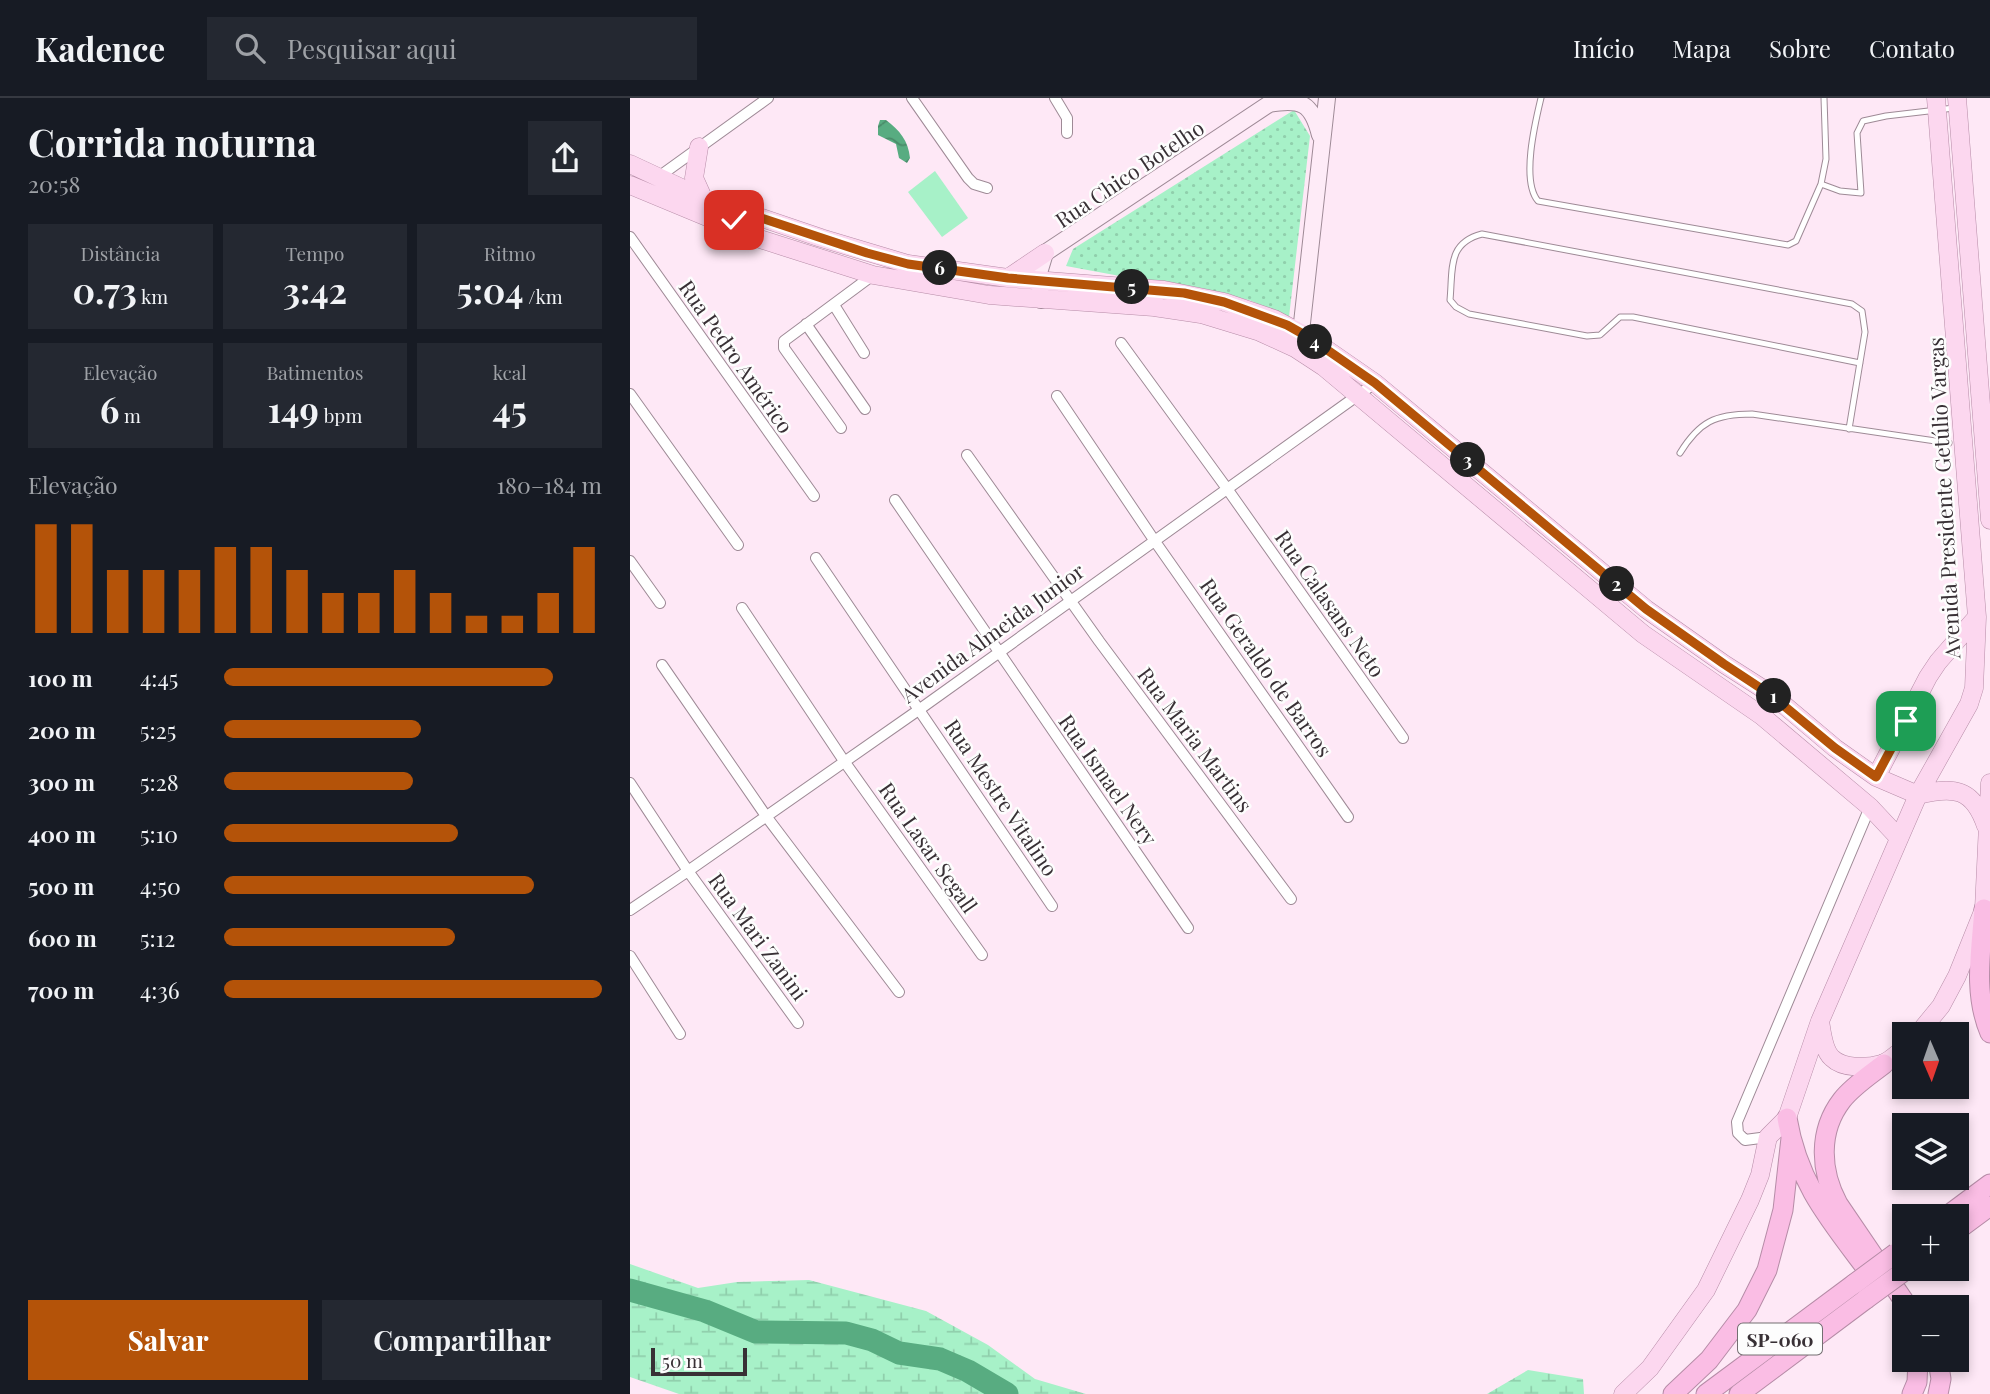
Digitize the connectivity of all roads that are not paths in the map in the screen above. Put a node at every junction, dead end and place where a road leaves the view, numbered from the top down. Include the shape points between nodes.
1 (767, 98) edge
2 (912, 98) edge
3 (1055, 98) edge
4 (1327, 98) edge
5 (1541, 98) edge
6 (1825, 98) edge
7 (1272, 101) edge
8 (1958, 103) edge
9 (1937, 104) edge
10 (1067, 134) dead end
11 (1321, 139) junction
12 (699, 147) junction
13 (630, 164) edge
14 (657, 178) junction
15 (1821, 184) junction
16 (987, 188) dead end
17 (633, 190) edge
18 (703, 198) junction
19 (722, 205) junction
20 (713, 221) junction
21 (630, 237) edge
22 (1045, 253) junction
23 (873, 275) junction
24 (1008, 278) junction
25 (1039, 280) junction
26 (1041, 300) junction
27 (834, 305) junction
28 (806, 324) junction
29 (1298, 340) junction
30 (1121, 343) dead end
31 (1983, 347) edge
32 (864, 353) dead end
33 (1860, 363) junction
34 (1375, 383) junction
35 (630, 394) edge
36 (1057, 396) dead end
37 (1360, 396) junction
38 (866, 409) dead end
39 (841, 428) dead end
40 (1849, 429) junction
41 (1949, 443) dead end
42 (1680, 453) dead end
43 (967, 455) dead end
44 (1965, 461) junction
45 (1985, 461) junction
46 (1228, 490) junction
47 (814, 496) dead end
48 (895, 500) dead end
49 (1990, 520) edge
50 (1154, 540) junction
51 (738, 545) dead end
52 (816, 558) dead end
53 (630, 561) edge
54 (1071, 599) junction
55 (660, 603) dead end
56 (742, 608) dead end
57 (1977, 617) junction
58 (998, 652) junction
59 (662, 665) dead end
60 (920, 709) junction
61 (1403, 738) dead end
62 (844, 761) junction
63 (1876, 777) junction
64 (630, 783) edge
65 (1990, 783) edge
66 (1918, 796) junction
67 (1870, 807) junction
68 (766, 816) junction
69 (1348, 817) dead end
70 (1987, 830) junction
71 (1899, 838) junction
72 (688, 872) junction
73 (1291, 900) dead end
74 (1052, 906) dead end
75 (1983, 909) junction
76 (630, 910) edge
77 (1188, 928) dead end
78 (982, 955) dead end
79 (630, 956) edge
80 (899, 992) dead end
81 (1820, 1021) junction
82 (1928, 1022) edge
83 (798, 1023) dead end
84 (1990, 1033) edge
85 (680, 1034) dead end
86 (1892, 1058) edge
87 (1884, 1064) junction
88 (1787, 1118) junction
89 (1768, 1137) junction
90 (1790, 1138) junction
91 (1990, 1184) edge
92 (1963, 1204) edge
93 (1990, 1206) edge
94 (1969, 1221) edge
95 (1892, 1265) edge
96 (1860, 1292) junction
97 (1901, 1295) edge
98 (1892, 1304) edge
99 (1768, 1372) junction
100 (1917, 1372) edge
101 (1940, 1372) edge
102 (1623, 1394) edge
103 (1672, 1394) edge
104 (1706, 1394) edge
105 (1739, 1394) edge
106 (1758, 1394) edge
107 (1912, 1394) edge
108 (1938, 1394) edge

1 - 12 street
2 - 16 street via 968,178
3 - 10 street via 1067,118
4 - 11 main road
5 - 15 lane via 1529,178 1538,201 1788,245 1796,241
6 - 15 lane via 1826,159
7 - 11 main road via 1307,106
7 - 22 main road, Rua Chico Botelho
8 - 9 lane
8 - 31 main road, Avenida Presidente Getúlio Vargas
9 - 15 lane via 1863,121 1857,133 1861,193
9 - 44 main road, Avenida Presidente Getúlio Vargas
11 - 29 main road
12 - 14 street
12 - 18 main road via 694,178
13 - 14 main road
14 - 18 main road
17 - 20 main road
18 - 19 main road
19 - 20 main road via 734,212 734,220
19 - 24 main road via 908,264
20 - 23 main road
21 - 47 street, Rua Pedro Américo
22 - 24 main road
22 - 25 main road, Rua Chico Botelho
23 - 26 main road
23 - 27 street
24 - 25 main road
25 - 26 main road, Rua Chico Botelho
25 - 29 main road via 1184,293 1244,308
26 - 29 main road via 1183,311
27 - 28 street
27 - 32 street
28 - 38 street
28 - 39 street via 785,338 783,348
29 - 34 main road
29 - 37 main road
30 - 46 street, Rua Calasans Neto
31 - 45 main road, Avenida Presidente Getúlio Vargas
33 - 33 lane via 1865,320 1852,304 1482,234 1458,247 1453,263 1450,300 1469,314 1587,336 1600,335 1620,317 1633,317
33 - 40 lane
34 - 37 street, Avenida Almeida Junior
34 - 63 main road via 1646,609 1771,695
35 - 51 street
36 - 50 street, Rua Geraldo de Barros
37 - 46 street, Avenida Almeida Junior
37 - 67 main road via 1622,617 1755,710
40 - 41 lane
40 - 42 lane via 1730,414 1700,426
43 - 54 street, Rua Maria Martins
44 - 45 main road
44 - 57 main road, Avenida Presidente Getúlio Vargas
45 - 49 main road, Avenida Presidente Getúlio Vargas
46 - 50 street, Avenida Almeida Junior
46 - 61 street, Rua Calasans Neto
48 - 58 street, Rua Ismael Nery
50 - 54 street, Avenida Almeida Junior
50 - 69 street, Rua Geraldo de Barros
52 - 60 street, Rua Mestre Vitalino
53 - 55 street
54 - 58 street, Avenida Almeida Junior
54 - 73 street, Rua Maria Martins
56 - 62 street, Rua Lasar Segall
57 - 63 main road via 1928,677
57 - 66 main road, Avenida Presidente Getúlio Vargas via 1977,658 1969,704
58 - 60 street, Avenida Almeida Junior
58 - 77 street, Rua Ismael Nery
59 - 68 street
60 - 62 street, Avenida Almeida Junior
60 - 74 street, Rua Mestre Vitalino
62 - 68 street, Avenida Almeida Junior
62 - 78 street, Rua Lasar Segall
63 - 66 main road
64 - 72 street, Rua Mari Zanini
65 - 70 main road
66 - 70 main road via 1950,790 1962,793 1980,809
66 - 71 main road, Avenida Presidente Getúlio Vargas
67 - 71 main road
67 - 89 street via 1737,1122 1738,1133 1745,1140
68 - 72 street, Avenida Almeida Junior
68 - 80 street
70 - 75 main road
71 - 81 main road, Avenida Presidente Getúlio Vargas
72 - 76 street, Avenida Almeida Junior
72 - 83 street, Rua Mari Zanini
75 - 82 main road via 1946,996
75 - 84 highway via 1980,998
79 - 85 street
81 - 87 main road via 1831,1058 1863,1067
81 - 88 main road, Avenida Presidente Getúlio Vargas
86 - 87 main road
87 - 97 highway via 1850,1091 1834,1112 1825,1141 1825,1171 1838,1204
88 - 89 main road, Avenida Presidente Getúlio Vargas
88 - 90 highway
89 - 102 main road via 1751,1200 1706,1290 1650,1368
90 - 98 highway via 1814,1197
90 - 103 highway via 1783,1210 1767,1269 1747,1310 1709,1360
91 - 92 highway
93 - 94 highway
95 - 96 highway, SP-060, bridge
96 - 99 highway, SP-060
96 - 104 highway, SP-060
99 - 105 highway, SP-060
99 - 106 highway
100 - 107 highway
101 - 108 highway

